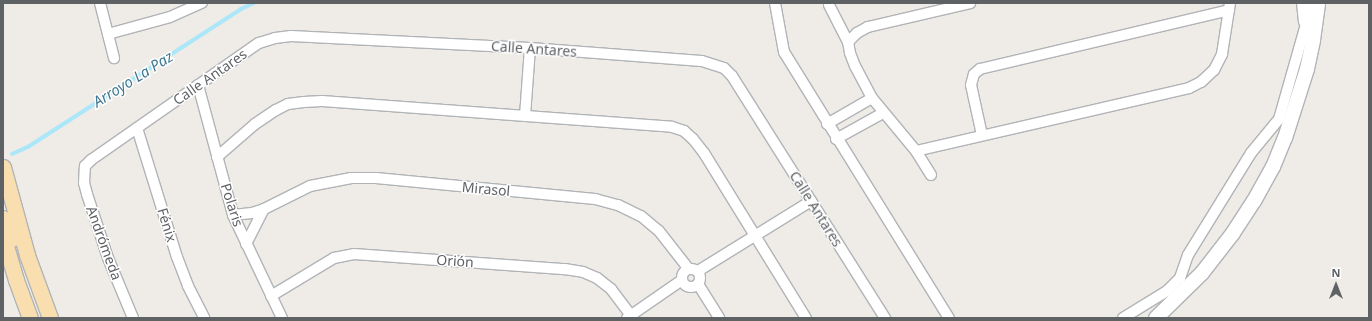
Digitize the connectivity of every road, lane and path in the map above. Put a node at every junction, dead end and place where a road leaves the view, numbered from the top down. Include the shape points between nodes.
1 (100, 3) edge
2 (202, 3) edge
3 (775, 3) edge
4 (970, 3) edge
5 (1302, 3) edge
6 (1312, 3) edge
7 (1318, 3) edge
8 (829, 6) dead end
9 (1230, 6) edge
10 (1305, 28) junction
11 (108, 34) junction
12 (848, 42) junction
13 (530, 48) junction
14 (114, 58) dead end
15 (198, 86) junction
16 (872, 98) junction
17 (883, 113) junction
18 (525, 116) junction
19 (828, 124) junction
20 (137, 128) junction
21 (982, 135) junction
22 (836, 139) junction
23 (916, 151) junction
24 (217, 158) junction
25 (85, 166) joint
26 (3, 167) edge
27 (931, 175) dead end
28 (3, 200) edge
29 (811, 201) junction
30 (264, 209) junction
31 (234, 215) junction
32 (3, 217) edge
33 (3, 236) edge
34 (755, 236) junction
35 (246, 244) junction
36 (5, 249) edge
37 (693, 270) junction
38 (35, 280) junction
39 (682, 280) junction
40 (698, 284) junction
41 (271, 296) junction
42 (630, 317) edge
43 (30, 318) edge
44 (50, 318) edge
45 (133, 318) edge
46 (204, 318) edge
47 (282, 318) edge
48 (719, 318) edge
49 (806, 318) edge
50 (885, 318) edge
51 (949, 318) edge
52 (1123, 318) edge
53 (1156, 318) edge

1 - 11 street
2 - 11 street via 170,17
3 - 19 street via 784,52
4 - 12 street via 868,27 857,32
5 - 10 street
6 - 10 street
7 - 53 main road via 1314,40 1307,69 1286,138 1273,166 1233,233 1202,273
8 - 12 street
9 - 21 street via 1222,54 1214,70 1201,82 1189,88
9 - 21 street via 980,69 974,74 971,85
10 - 52 street via 1279,119 1251,153 1188,255 1180,278 1167,291
11 - 14 street
12 - 16 street via 850,53
13 - 15 street, Calle Antares via 309,36 275,38 260,43
13 - 18 street
13 - 29 street, Calle Antares via 702,61 724,68 732,76
15 - 20 street, Calle Antares
15 - 24 street, Polaris
16 - 17 street
16 - 19 street
17 - 22 street
17 - 23 street
18 - 24 street via 322,101 288,104 255,124
18 - 34 street via 653,124 684,131 704,153
19 - 22 street
20 - 25 street, Calle Antares
20 - 46 street, Fénix via 177,257
21 - 23 street
22 - 51 street
23 - 27 street
24 - 31 street, Polaris
25 - 45 street, Andrómeda via 84,183 87,194 108,258
26 - 38 main road
28 - 32 main road
29 - 34 street
29 - 50 street, Calle Antares
30 - 31 street, Mirasol
30 - 35 street
30 - 37 street, Mirasol via 310,186 351,178 376,178 595,199 618,205 641,216 659,231
31 - 35 street, Polaris
32 - 38 main road via 9,223 24,270
33 - 36 main road
34 - 37 street
34 - 49 street
35 - 41 street, Polaris
36 - 43 main road
37 - 39 street via 682,275
37 - 40 street via 700,275
38 - 44 main road
39 - 40 street via 689,287
39 - 42 street
40 - 48 street
41 - 42 street, Orión via 334,258 354,254 583,272 597,278 611,289
41 - 47 street, Polaris

